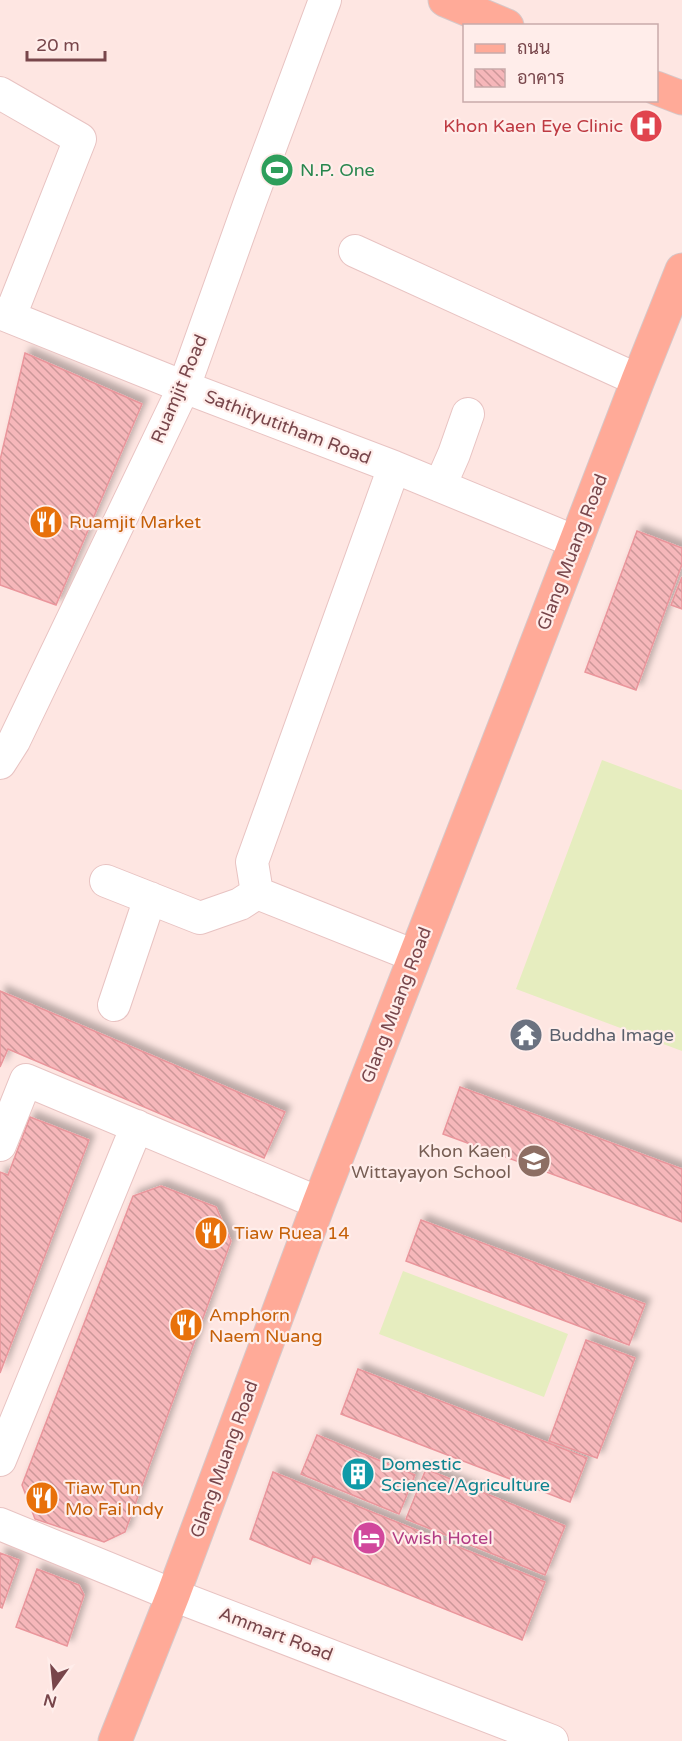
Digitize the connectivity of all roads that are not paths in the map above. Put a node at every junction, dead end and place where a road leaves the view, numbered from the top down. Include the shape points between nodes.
1 (325, 0) edge
2 (445, 0) edge
3 (502, 24) edge
4 (658, 88) edge
5 (0, 93) edge
6 (682, 98) edge
7 (355, 251) dead end
8 (682, 270) edge
9 (5, 314) edge
10 (638, 380) junction
11 (184, 387) junction
12 (468, 414) dead end
13 (394, 466) junction
14 (440, 486) junction
15 (576, 542) junction
16 (0, 763) edge
17 (106, 881) dead end
18 (257, 893) junction
19 (150, 898) junction
20 (415, 956) junction
21 (114, 1005) dead end
22 (137, 1126) junction
23 (0, 1145) edge
24 (319, 1203) junction
25 (11, 1404) edge
26 (0, 1460) edge
27 (0, 1524) edge
28 (173, 1595) junction
29 (116, 1741) edge
30 (552, 1741) edge

1 - 11 street, Ruamjit Road
2 - 3 main road
4 - 6 main road
5 - 9 street via 80,139
7 - 10 street
8 - 10 main road, Glang Muang Road
9 - 11 street, Sathityutitham Road
10 - 15 main road, Glang Muang Road
11 - 13 street, Sathityutitham Road
11 - 16 street, Ruamjit Road
12 - 14 street
13 - 14 street, Sathityutitham Road
13 - 18 street via 252,862
14 - 15 street, Sathityutitham Road
15 - 20 main road, Glang Muang Road
17 - 19 street
18 - 19 street via 240,904 200,918
18 - 20 street
19 - 21 street
20 - 24 main road, Glang Muang Road
22 - 23 street via 26,1080
22 - 24 street
22 - 25 street
24 - 28 main road, Glang Muang Road
25 - 26 street
27 - 28 street, Ammart Road
28 - 29 main road, Glang Muang Road
28 - 30 street, Ammart Road

